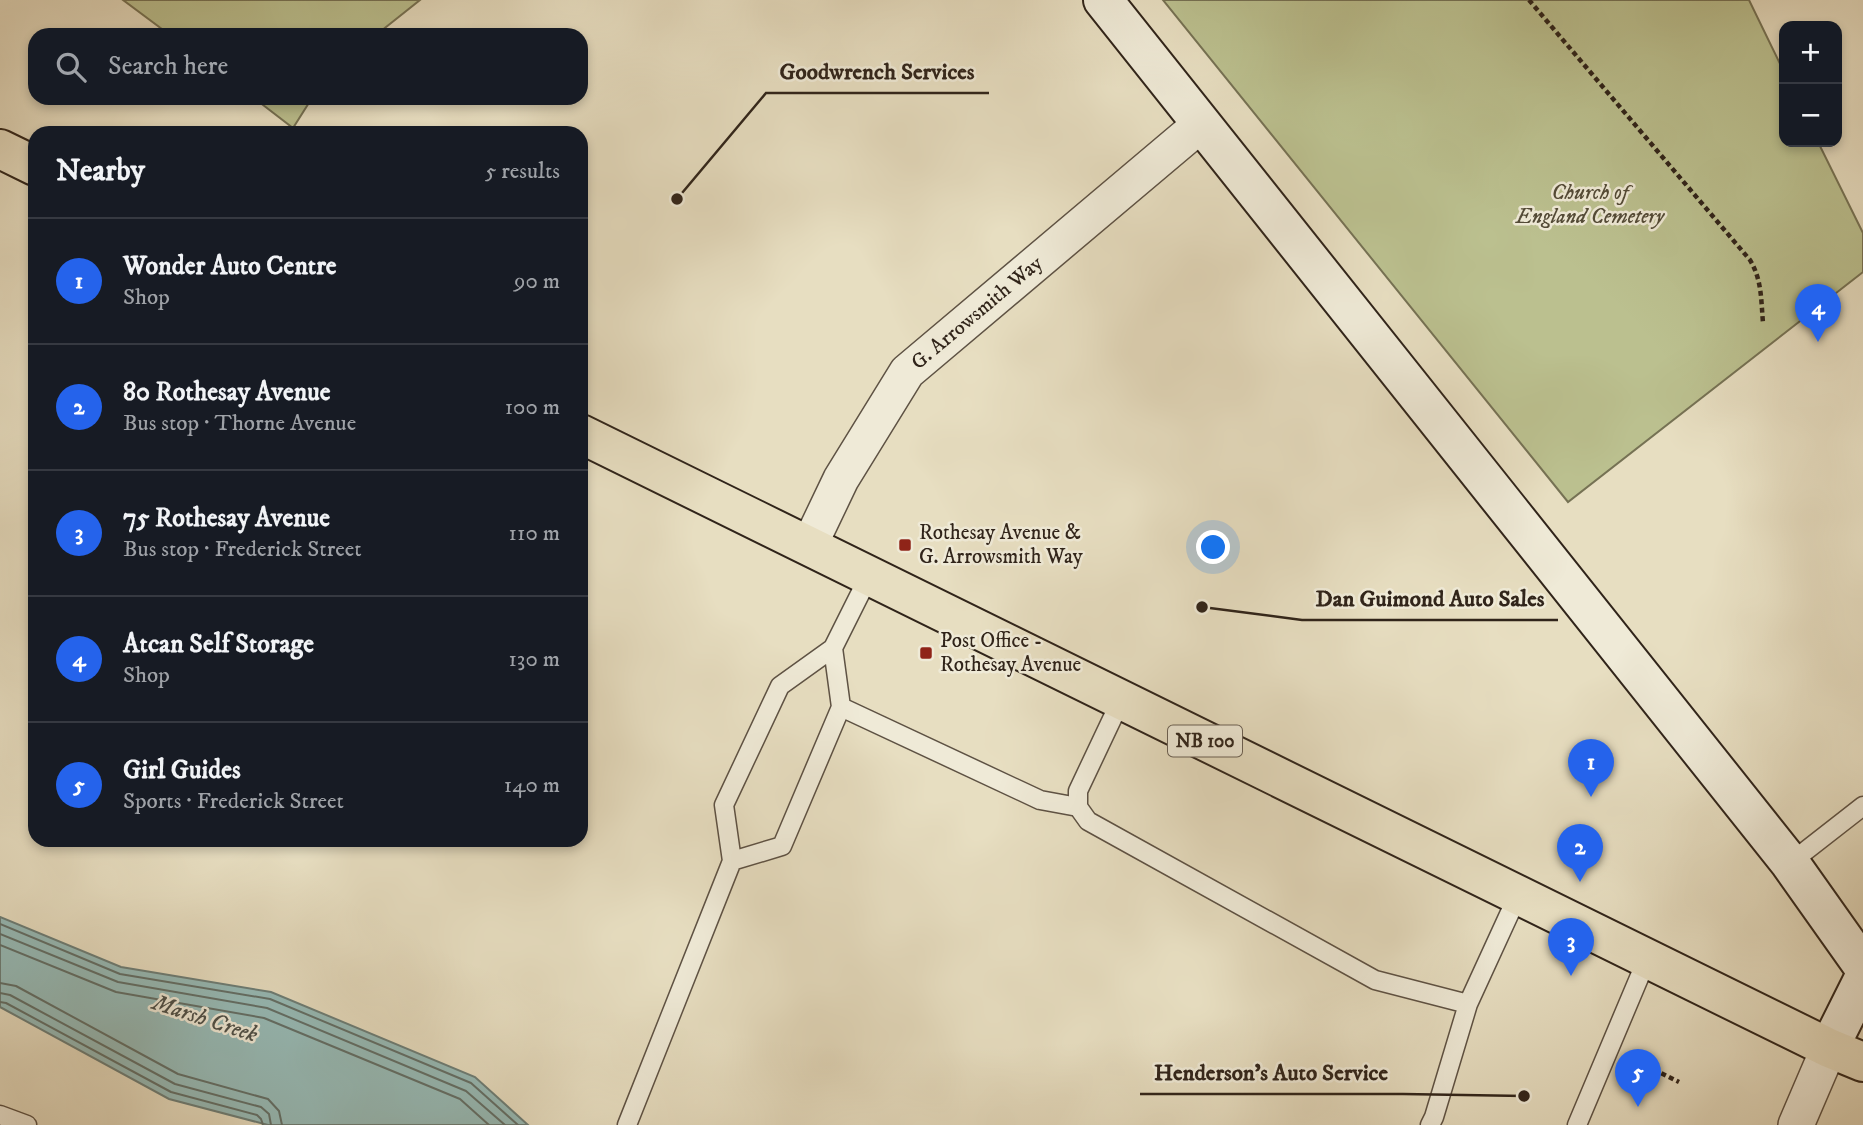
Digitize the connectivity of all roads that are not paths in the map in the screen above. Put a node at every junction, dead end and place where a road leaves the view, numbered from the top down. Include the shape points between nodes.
1 (1103, 0) edge
2 (1201, 124) junction
3 (0, 149) edge
4 (28, 163) edge
5 (588, 437) edge
6 (809, 546) junction
7 (869, 576) junction
8 (833, 648) junction
9 (1121, 700) junction
10 (841, 707) junction
11 (1863, 806) edge
12 (1078, 807) junction
13 (732, 862) junction
14 (1790, 863) junction
15 (1518, 895) junction
16 (1647, 958) junction
17 (1863, 966) edge
18 (1863, 980) edge
19 (1468, 1004) junction
20 (1846, 1055) edge
21 (1863, 1069) edge
22 (0, 1115) edge
23 (27, 1125) edge
24 (627, 1125) edge
25 (1430, 1125) edge
26 (1577, 1125) edge
27 (1796, 1125) edge

1 - 2 main road
2 - 6 street, G. Arrowsmith Way via 907,372 841,479
2 - 14 main road
3 - 4 main road
5 - 6 main road, NB 100
6 - 7 main road, NB 100
7 - 8 lane
7 - 9 main road, NB 100
8 - 10 lane
8 - 13 lane via 779,686 724,805
9 - 12 lane via 1078,792
9 - 15 main road, NB 100
10 - 12 lane via 1040,800
10 - 13 lane via 782,846
11 - 14 lane
12 - 19 lane via 1088,821 1376,980
13 - 24 lane
14 - 17 main road
15 - 16 main road, NB 100
15 - 19 lane
16 - 20 main road, NB 100
16 - 26 lane
18 - 20 main road
19 - 25 lane
20 - 21 main road, NB 100
20 - 27 street
22 - 23 lane

